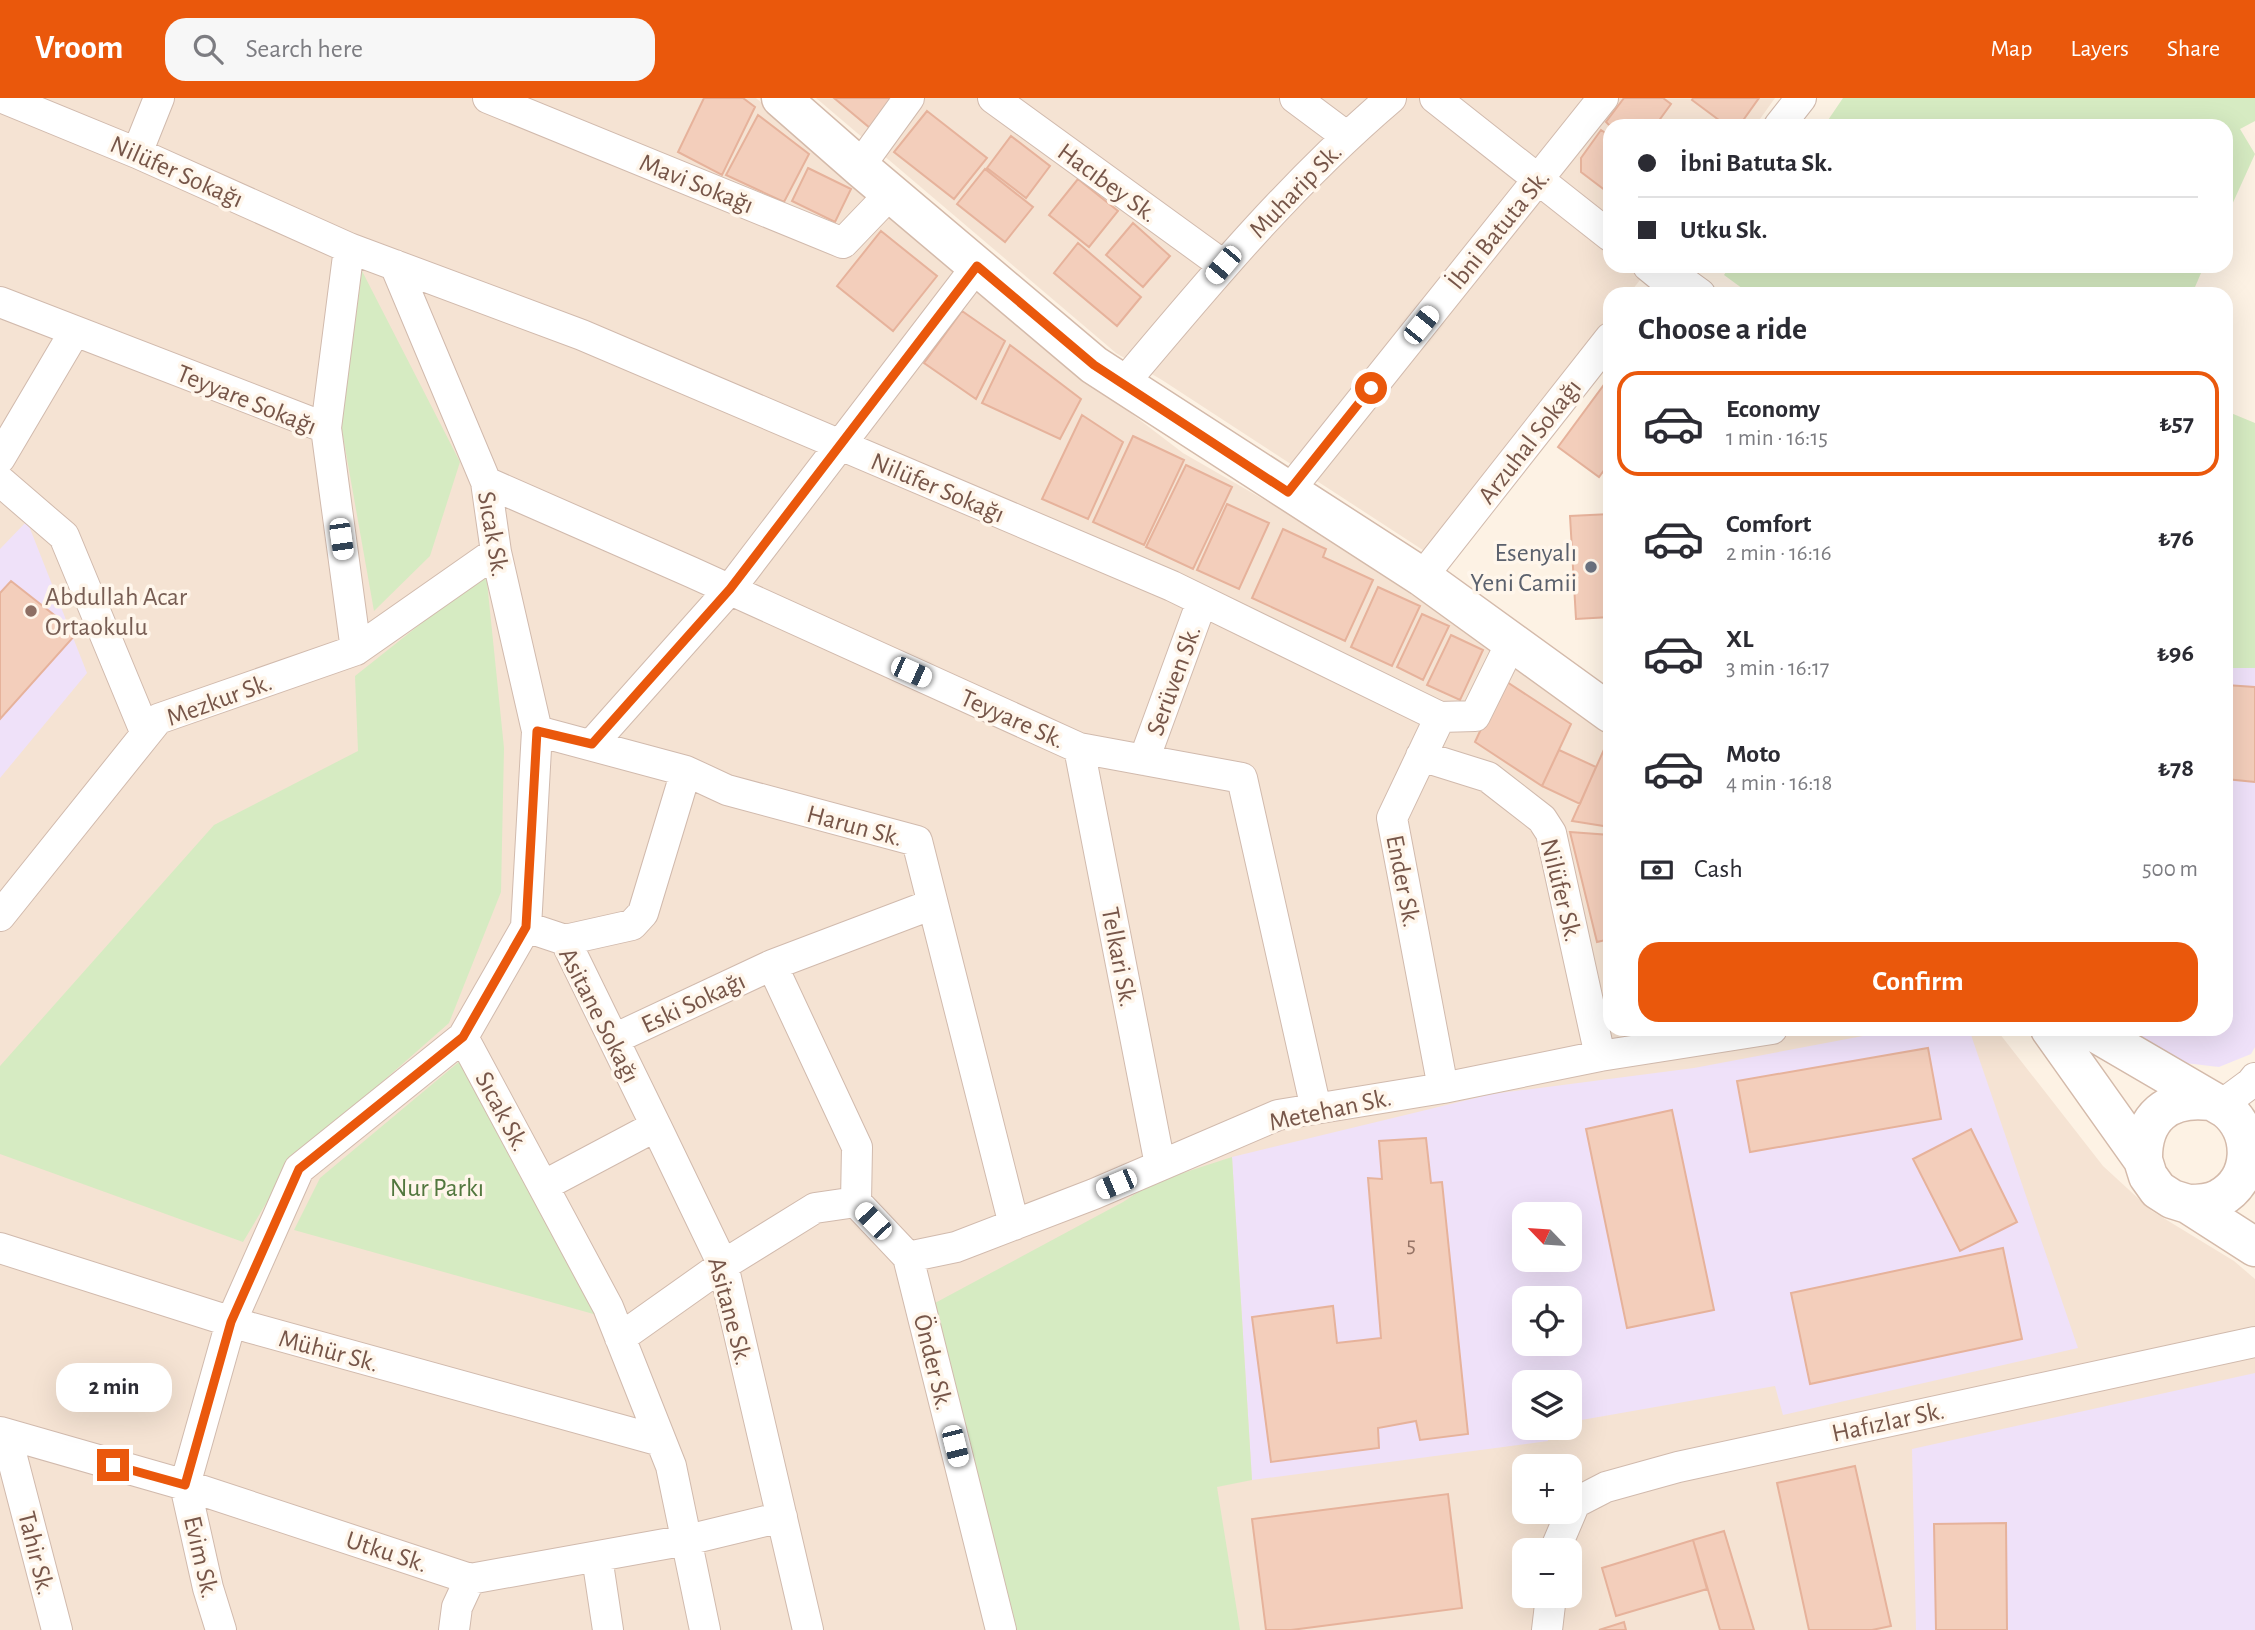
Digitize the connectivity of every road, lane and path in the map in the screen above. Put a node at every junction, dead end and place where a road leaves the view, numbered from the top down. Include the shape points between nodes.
1 (3, 98) edge
2 (159, 98) edge
3 (488, 98) edge
4 (781, 98) edge
5 (909, 98) edge
6 (993, 98) edge
7 (1294, 98) edge
8 (1391, 98) edge
9 (1435, 98) edge
10 (1603, 98) edge
11 (1801, 98) edge
12 (1784, 119) edge
13 (1346, 136) junction
14 (137, 153) junction
15 (859, 167) junction
16 (1538, 179) junction
17 (891, 194) junction
18 (1603, 230) edge
19 (349, 248) junction
20 (395, 265) junction
21 (1223, 265) junction
22 (977, 266) junction
23 (1654, 275) edge
24 (1690, 287) edge
25 (0, 302) edge
26 (75, 331) junction
27 (1603, 347) edge
28 (1123, 384) junction
29 (326, 428) junction
30 (839, 444) junction
31 (0, 458) edge
32 (0, 481) edge
33 (486, 482) junction
34 (1288, 492) junction
35 (496, 552) junction
36 (1422, 577) junction
37 (730, 589) junction
38 (1202, 601) junction
39 (1512, 641) junction
40 (356, 650) junction
41 (1603, 708) edge
42 (1440, 717) junction
43 (537, 731) junction
44 (146, 734) junction
45 (592, 744) junction
46 (1079, 748) junction
47 (1421, 756) junction
48 (1144, 760) junction
49 (686, 771) junction
50 (933, 904) junction
51 (0, 916) edge
52 (526, 927) junction
53 (565, 940) junction
54 (772, 965) junction
55 (1728, 1036) edge
56 (2055, 1036) edge
57 (2100, 1036) edge
58 (463, 1037) junction
59 (614, 1039) junction
60 (1601, 1056) junction
61 (2253, 1080) edge
62 (1443, 1088) junction
63 (1315, 1109) junction
64 (2234, 1123) edge
65 (656, 1126) junction
66 (2143, 1160) junction
67 (1160, 1165) junction
68 (543, 1186) junction
69 (856, 1202) junction
70 (2188, 1204) junction
71 (1014, 1225) junction
72 (2255, 1247) edge
73 (0, 1248) edge
74 (908, 1257) junction
75 (723, 1265) junction
76 (231, 1322) junction
77 (620, 1338) junction
78 (2255, 1342) edge
79 (3, 1433) edge
80 (661, 1441) junction
81 (185, 1485) junction
82 (782, 1517) junction
83 (1561, 1538) edge
84 (687, 1540) junction
85 (597, 1557) junction
86 (470, 1579) junction
87 (1550, 1608) edge
88 (57, 1630) edge
89 (221, 1630) edge
90 (454, 1630) edge
91 (608, 1630) edge
92 (705, 1630) edge
93 (808, 1630) edge
94 (1001, 1630) edge
95 (1547, 1630) edge

1 - 14 street, Nilüfer Sokağı
2 - 14 street
3 - 17 street, Mavi Sokağı via 843,243
4 - 15 main road
5 - 15 street
6 - 21 street, Hacıbey Sk.
7 - 13 street
8 - 13 street, Muharip Sk.
9 - 16 street
10 - 16 street, İbni Batuta Sk.
11 - 12 street
13 - 21 street, Muharip Sk.
14 - 19 street, Nilüfer Sokağı
15 - 17 main road
16 - 18 street
16 - 34 street, İbni Batuta Sk.
17 - 22 main road
19 - 20 street, Nilüfer Sokağı
19 - 29 street
20 - 30 street, Nilüfer Sokağı via 582,335
20 - 33 street, Sıcak Sk.
21 - 28 street, Muharip Sk.
22 - 28 main road
22 - 30 street
23 - 24 street via 1678,278
25 - 26 street, Teyyare Sokağı
26 - 29 street, Teyyare Sokağı
26 - 31 street
27 - 36 street, Arzuhal Sokağı
28 - 34 main road
29 - 40 street, Teyyare Sokağı
30 - 37 street
30 - 38 street, Nilüfer Sokağı
32 - 44 street via 64,536
33 - 35 street, Sıcak Sk.
33 - 37 street, Teyyare Sk.
34 - 36 main road
35 - 40 street, Mezkur Sk.
35 - 43 street, Sıcak Sk.
36 - 39 main road
37 - 45 street
37 - 46 street, Teyyare Sk.
38 - 42 street, Nilüfer Sokağı
38 - 48 street, Serüven Sk.
39 - 41 main road
39 - 42 street via 1475,716
40 - 44 street, Mezkur Sk. via 158,719
42 - 47 street, Ender Sk.
43 - 45 street, Harun Sk.
43 - 52 street, Sıcak Sk.
44 - 51 street, Mezkur Sk.
45 - 49 street, Harun Sk.
46 - 48 street, Teyyare Sk.
46 - 67 street, Telkari Sk.
47 - 60 street, Nilüfer Sk. via 1488,777 1542,819 1551,833
47 - 62 street, Ender Sk. via 1392,818
48 - 63 street, Teyyare Sk. via 1242,778
49 - 50 street, Harun Sk. via 727,790 917,841
49 - 53 street via 643,913 632,925
50 - 54 street, Eski Sokağı
50 - 71 street, Harun Sk.
52 - 53 street, Asitane Sokağı
52 - 58 street, Sıcak Sk.
53 - 59 street, Asitane Sokağı
54 - 59 street, Eski Sokağı
54 - 69 street via 857,1147
55 - 60 street, Metehan Sk.
56 - 66 main road
57 - 64 main road
58 - 68 street, Sıcak Sk.
58 - 76 street, Evim Sk. via 299,1169
59 - 65 street, Asitane Sokağı
60 - 62 street, Metehan Sk.
61 - 64 street
62 - 63 street, Metehan Sk.
63 - 67 street, Metehan Sk. via 1278,1115
64 - 66 main road via 2192,1099 2175,1103 2149,1126
64 - 70 main road via 2248,1156 2244,1172 2221,1198
65 - 68 street
65 - 75 street, Asitane Sk.
66 - 70 main road via 2158,1190
67 - 71 street, Metehan Sk.
68 - 77 street, Sıcak Sk.
69 - 74 street
69 - 75 street via 816,1208
70 - 72 main road
71 - 74 street, Metehan Sk. via 956,1247
73 - 76 street, Mühür Sk.
74 - 94 street, Önder Sk.
75 - 77 street
75 - 82 street, Asitane Sk.
76 - 80 street, Mühür Sk.
76 - 81 street, Evim Sk.
77 - 80 street, Sıcak Sk.
78 - 83 street, Hafızlar Sk. via 1678,1466 1606,1488 1575,1503
79 - 81 street, Utku Sk.
79 - 88 street, Tahir Sk.
80 - 84 street, Sıcak Sk.
81 - 86 street, Utku Sk.
81 - 89 street, Evim Sk.
82 - 84 street, Utku Sk.
82 - 93 street, Asitane Sk.
84 - 85 street, Utku Sk.
84 - 92 street, Sıcak Sk.
85 - 86 street, Utku Sk.
85 - 91 street
86 - 90 street via 457,1607
87 - 95 street

